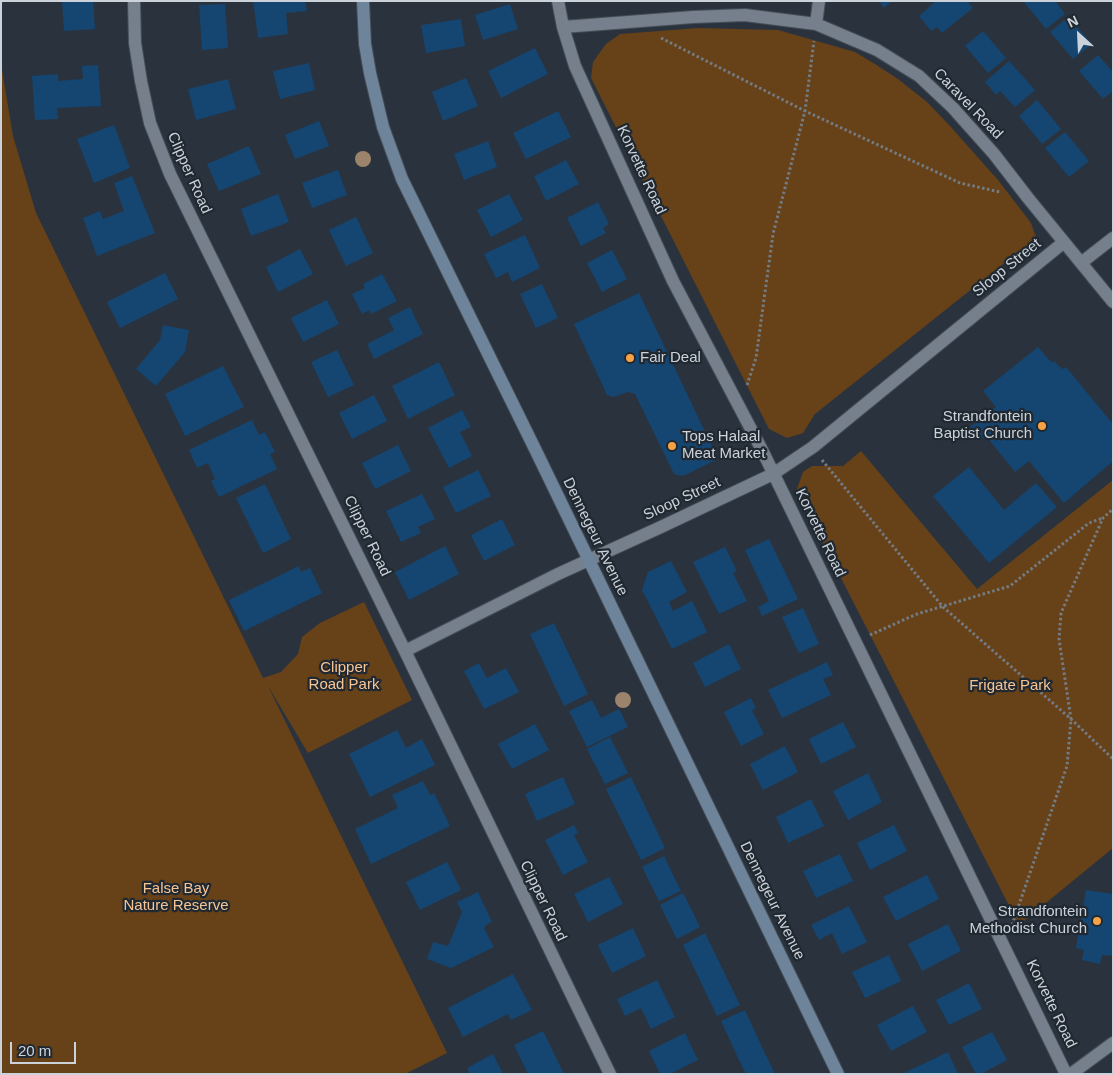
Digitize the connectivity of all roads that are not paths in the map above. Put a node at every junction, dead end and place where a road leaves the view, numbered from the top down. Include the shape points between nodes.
1 (134, 1) edge
2 (363, 1) edge
3 (558, 1) edge
4 (819, 1) edge
5 (816, 24) junction
6 (563, 27) junction
7 (1113, 238) edge
8 (1064, 242) junction
9 (1081, 263) junction
10 (1113, 302) edge
11 (773, 474) junction
12 (588, 560) junction
13 (405, 651) junction
14 (1113, 1044) edge
15 (610, 1074) edge
16 (838, 1074) edge
17 (1066, 1074) edge
18 (1071, 1074) edge

1 - 13 street, Clipper Road via 135,42 141,81 156,142
2 - 12 street, Dennegeur Avenue via 370,73 383,127 402,179
3 - 6 street, Korvette Road
4 - 5 street
5 - 6 street, Caravel Road via 746,15
5 - 8 street, Caravel Road via 877,50 919,76 994,154
6 - 11 street, Korvette Road via 575,66 673,281
7 - 9 street
8 - 9 street, Caravel Road
8 - 11 street, Sloop Street via 813,447
9 - 10 street, Caravel Road
11 - 12 street, Sloop Street
11 - 17 street, Korvette Road
12 - 13 street, Sloop Street
12 - 16 street, Dennegeur Avenue
13 - 15 street, Clipper Road
14 - 18 street

